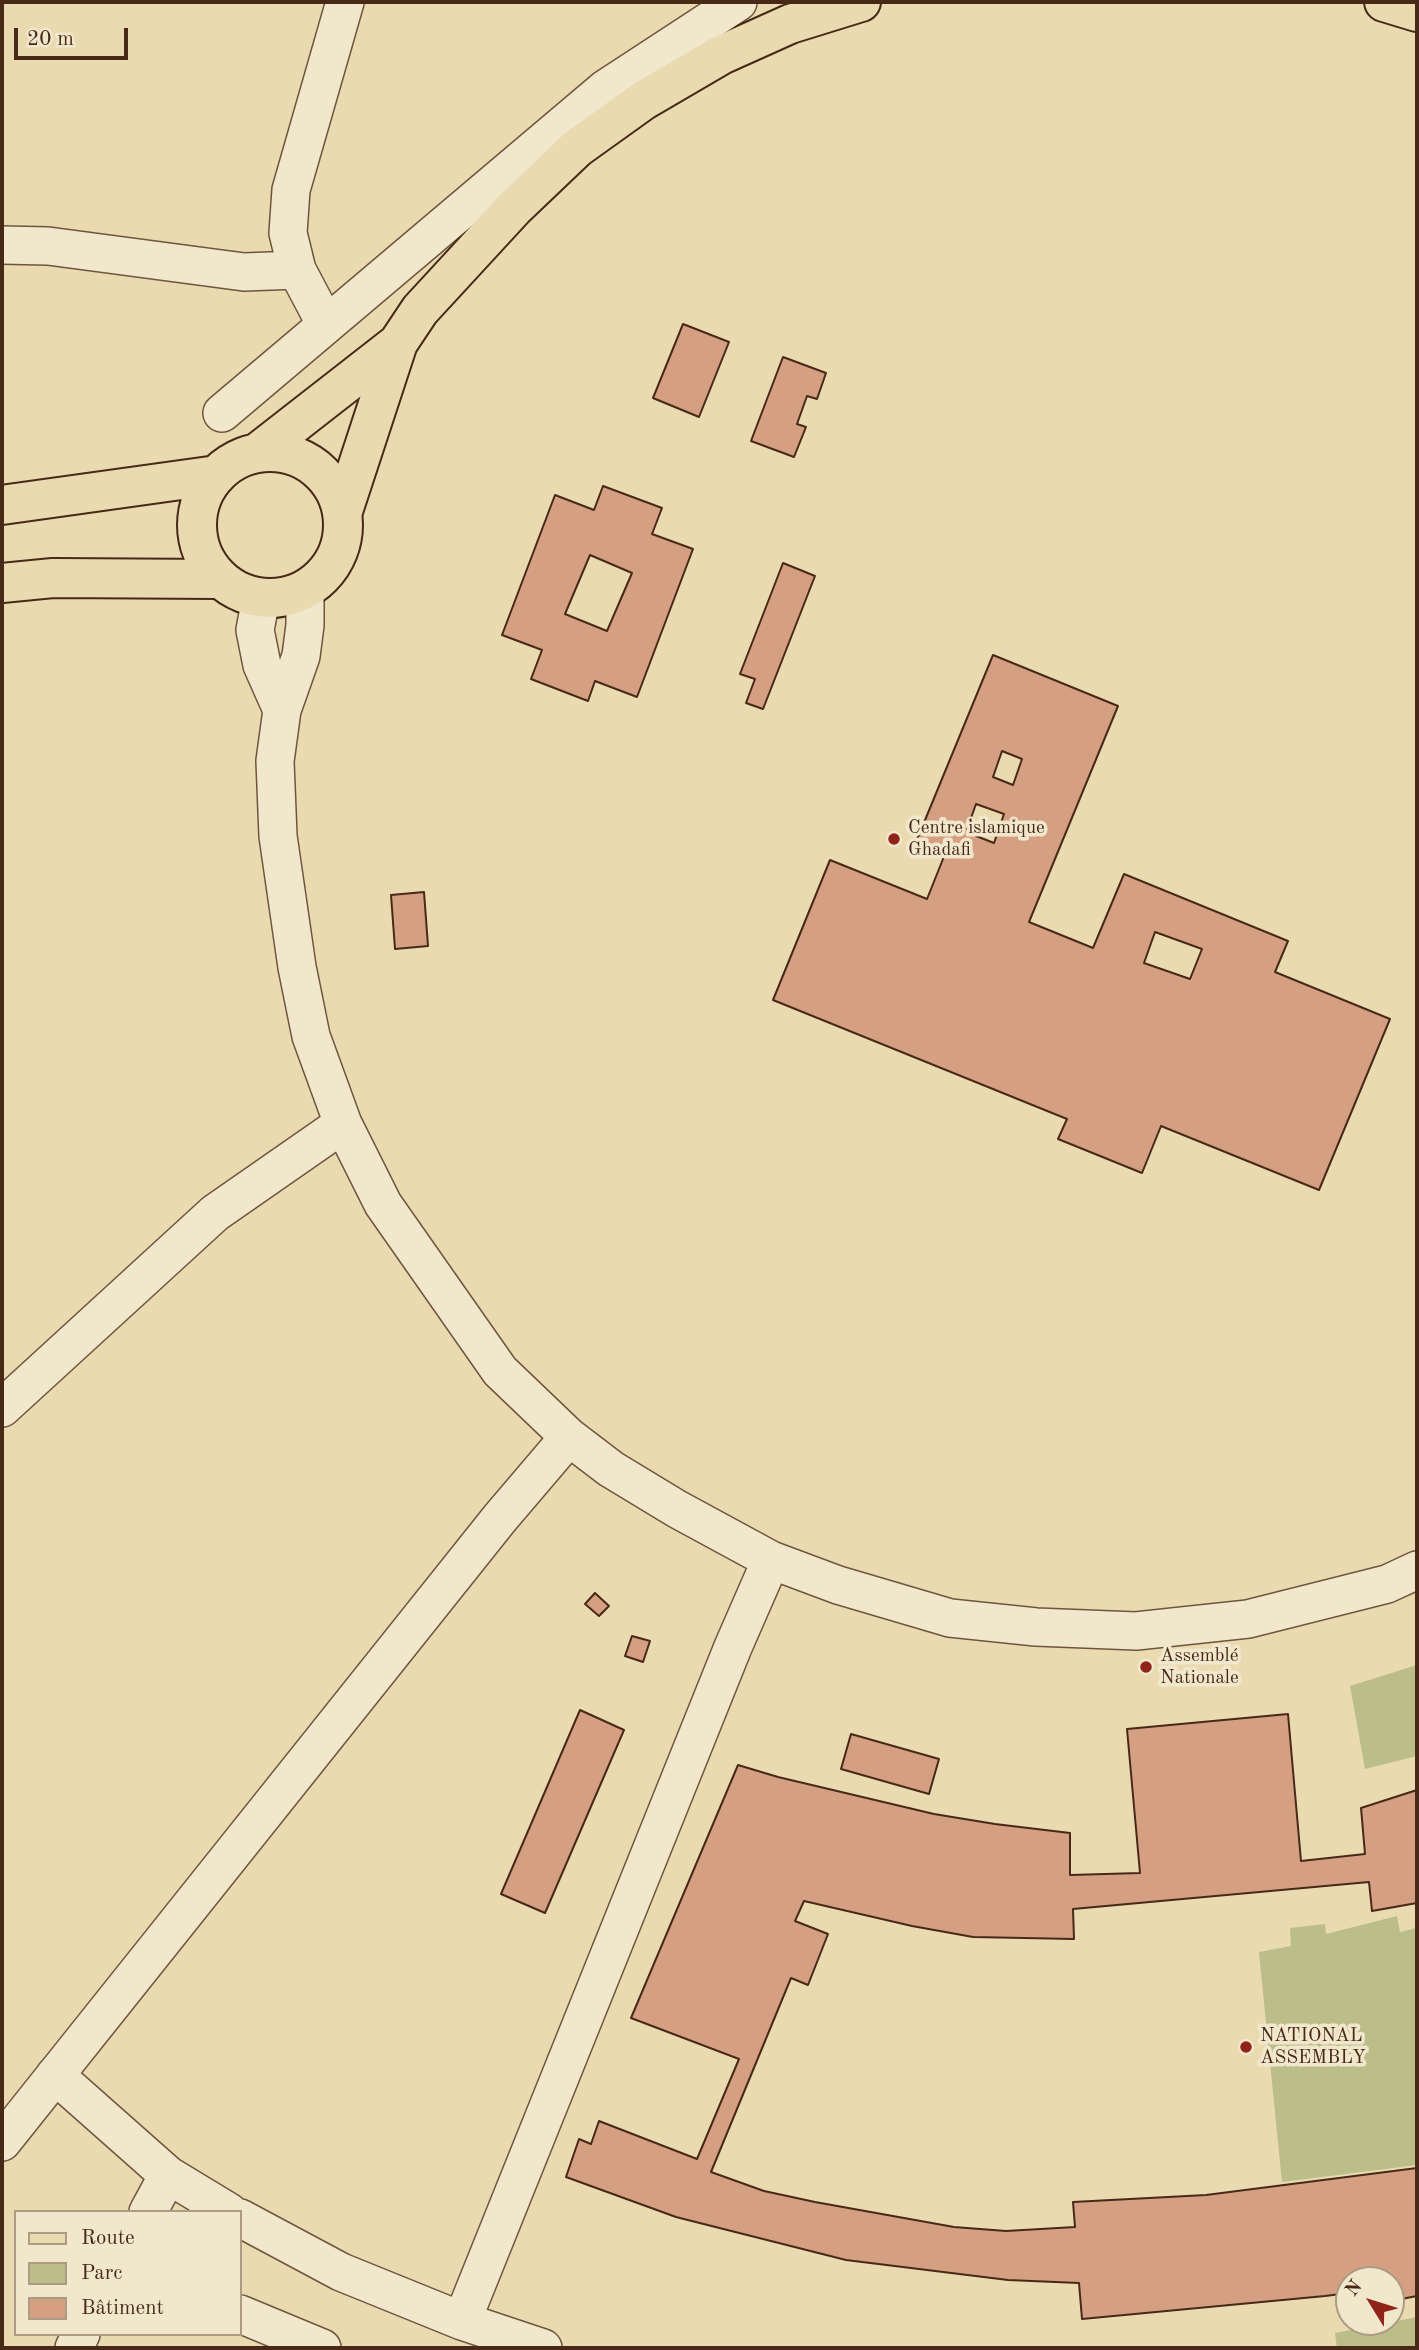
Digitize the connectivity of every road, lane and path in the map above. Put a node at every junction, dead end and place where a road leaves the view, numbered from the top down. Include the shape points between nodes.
1 (345, 2) edge
2 (738, 2) edge
3 (860, 2) edge
4 (1384, 2) edge
5 (1417, 12) edge
6 (2, 245) edge
7 (296, 270) junction
8 (325, 323) junction
9 (398, 343) junction
10 (222, 413) dead end
11 (257, 453) junction
12 (217, 475) junction
13 (2, 505) edge
14 (343, 511) junction
15 (219, 579) junction
16 (2, 583) edge
17 (305, 590) junction
18 (261, 598) junction
19 (282, 710) junction
20 (343, 1124) junction
21 (2, 1408) edge
22 (569, 1437) junction
23 (771, 1560) junction
24 (1417, 1570) edge
25 (55, 2076) junction
26 (2, 2142) edge
27 (168, 2175) junction
28 (149, 2210) edge
29 (226, 2210) edge
30 (242, 2219) edge
31 (242, 2315) edge
32 (462, 2321) junction
33 (322, 2348) edge
34 (542, 2348) edge

1 - 7 street via 291,190 288,233
2 - 8 street via 605,89
3 - 9 main road via 790,24 721,55 644,100 578,148 514,208 420,310
4 - 5 main road
6 - 7 street via 48,246 244,272
7 - 8 street
8 - 10 street
9 - 11 main road
9 - 14 main road
11 - 12 main road via 242,457
11 - 14 main road via 280,452 302,458 321,471 335,489
12 - 13 main road
12 - 15 main road via 204,494 197,527 205,561
14 - 17 main road via 344,535 337,556 324,576
15 - 16 main road via 53,578
15 - 18 main road via 238,592
17 - 18 main road via 284,598
17 - 19 street via 300,656
18 - 19 street via 256,630 262,665
19 - 20 street via 275,761 287,906 311,1036
20 - 21 street via 215,1213
20 - 22 street via 383,1205 500,1371
22 - 23 street via 611,1469
22 - 25 street
23 - 24 street via 950,1618 1136,1631 1248,1619 1387,1584
23 - 32 street
25 - 26 street
25 - 27 street
27 - 28 street
27 - 29 street
30 - 32 street via 341,2272
31 - 33 street
32 - 34 street

